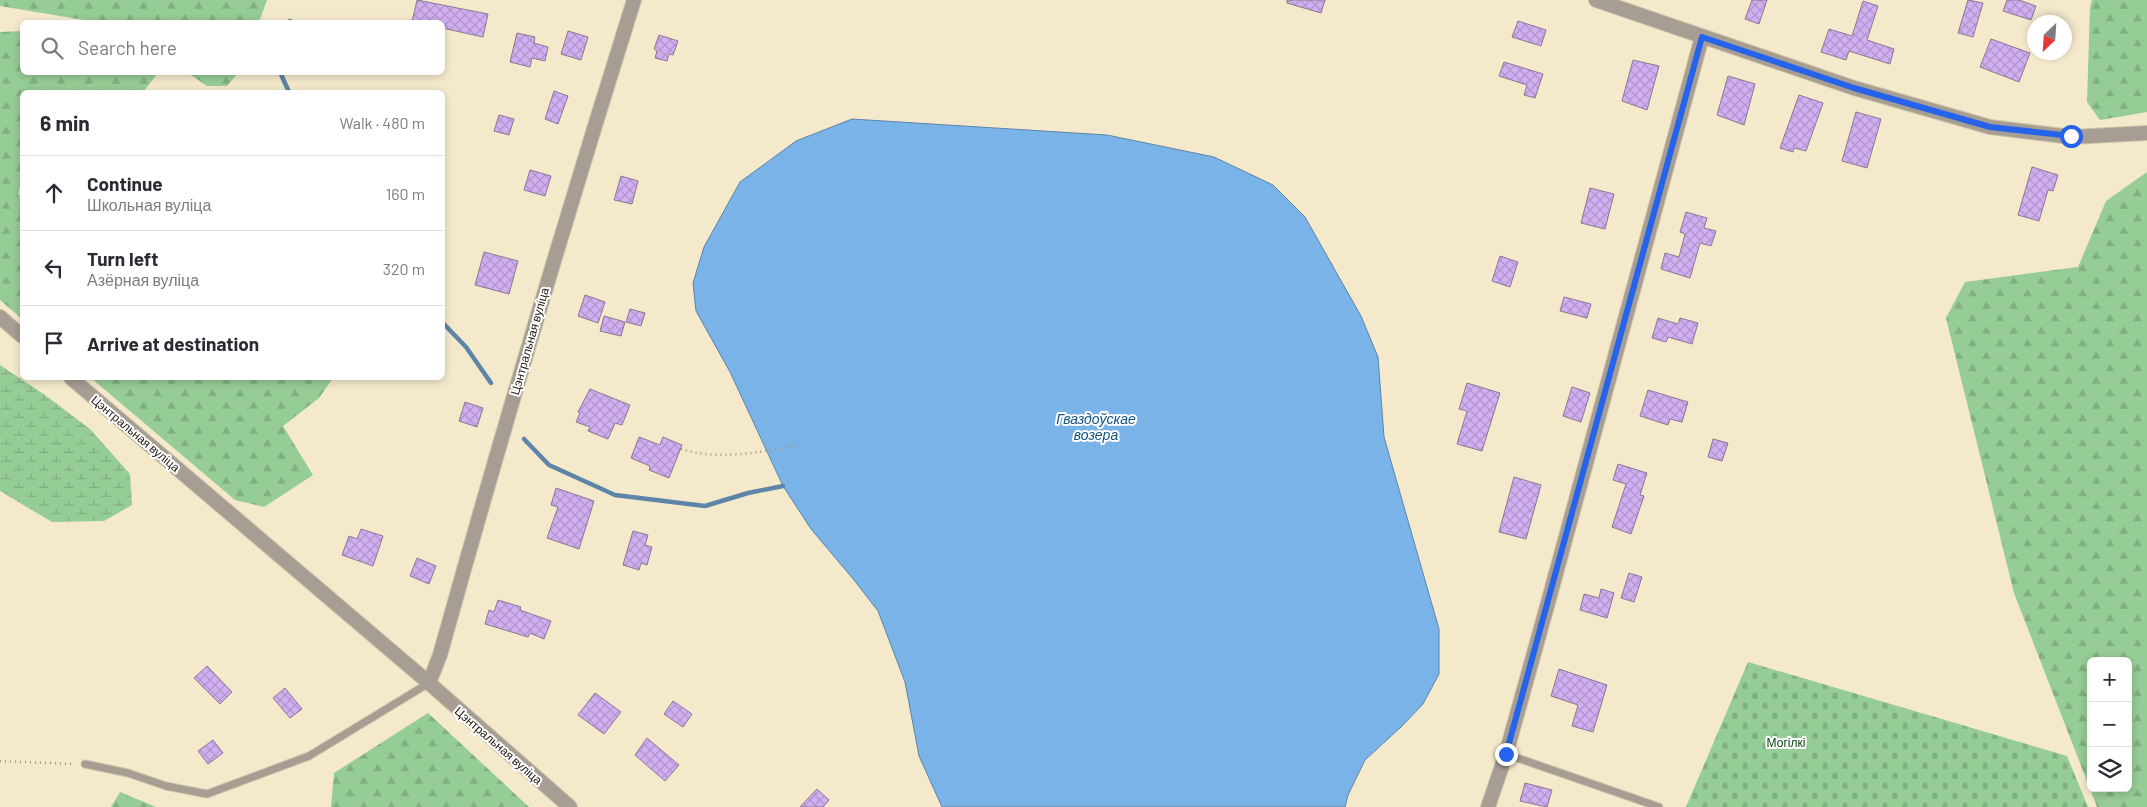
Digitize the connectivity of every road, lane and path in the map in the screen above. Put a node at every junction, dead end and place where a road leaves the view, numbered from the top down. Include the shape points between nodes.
1 (634, 0) edge
2 (1596, 0) edge
3 (1702, 37) junction
4 (2147, 133) edge
5 (0, 317) edge
6 (20, 334) edge
7 (73, 380) edge
8 (800, 444) dead end
9 (681, 449) dead end
10 (429, 683) junction
11 (1506, 754) junction
12 (0, 761) edge
13 (85, 764) joint
14 (570, 807) edge
15 (1488, 807) edge
16 (1659, 807) edge

1 - 10 street, Цэнтральная вуліца via 565,220 440,655
2 - 3 street
3 - 4 street via 1854,88 1990,127 2071,136
3 - 11 street
5 - 6 street
7 - 10 street, Цэнтральная вуліца
8 - 9 path via 760,453 696,454
10 - 13 lane via 309,756 208,794
10 - 14 street, Цэнтральная вуліца
11 - 15 street
11 - 16 lane
12 - 13 path

